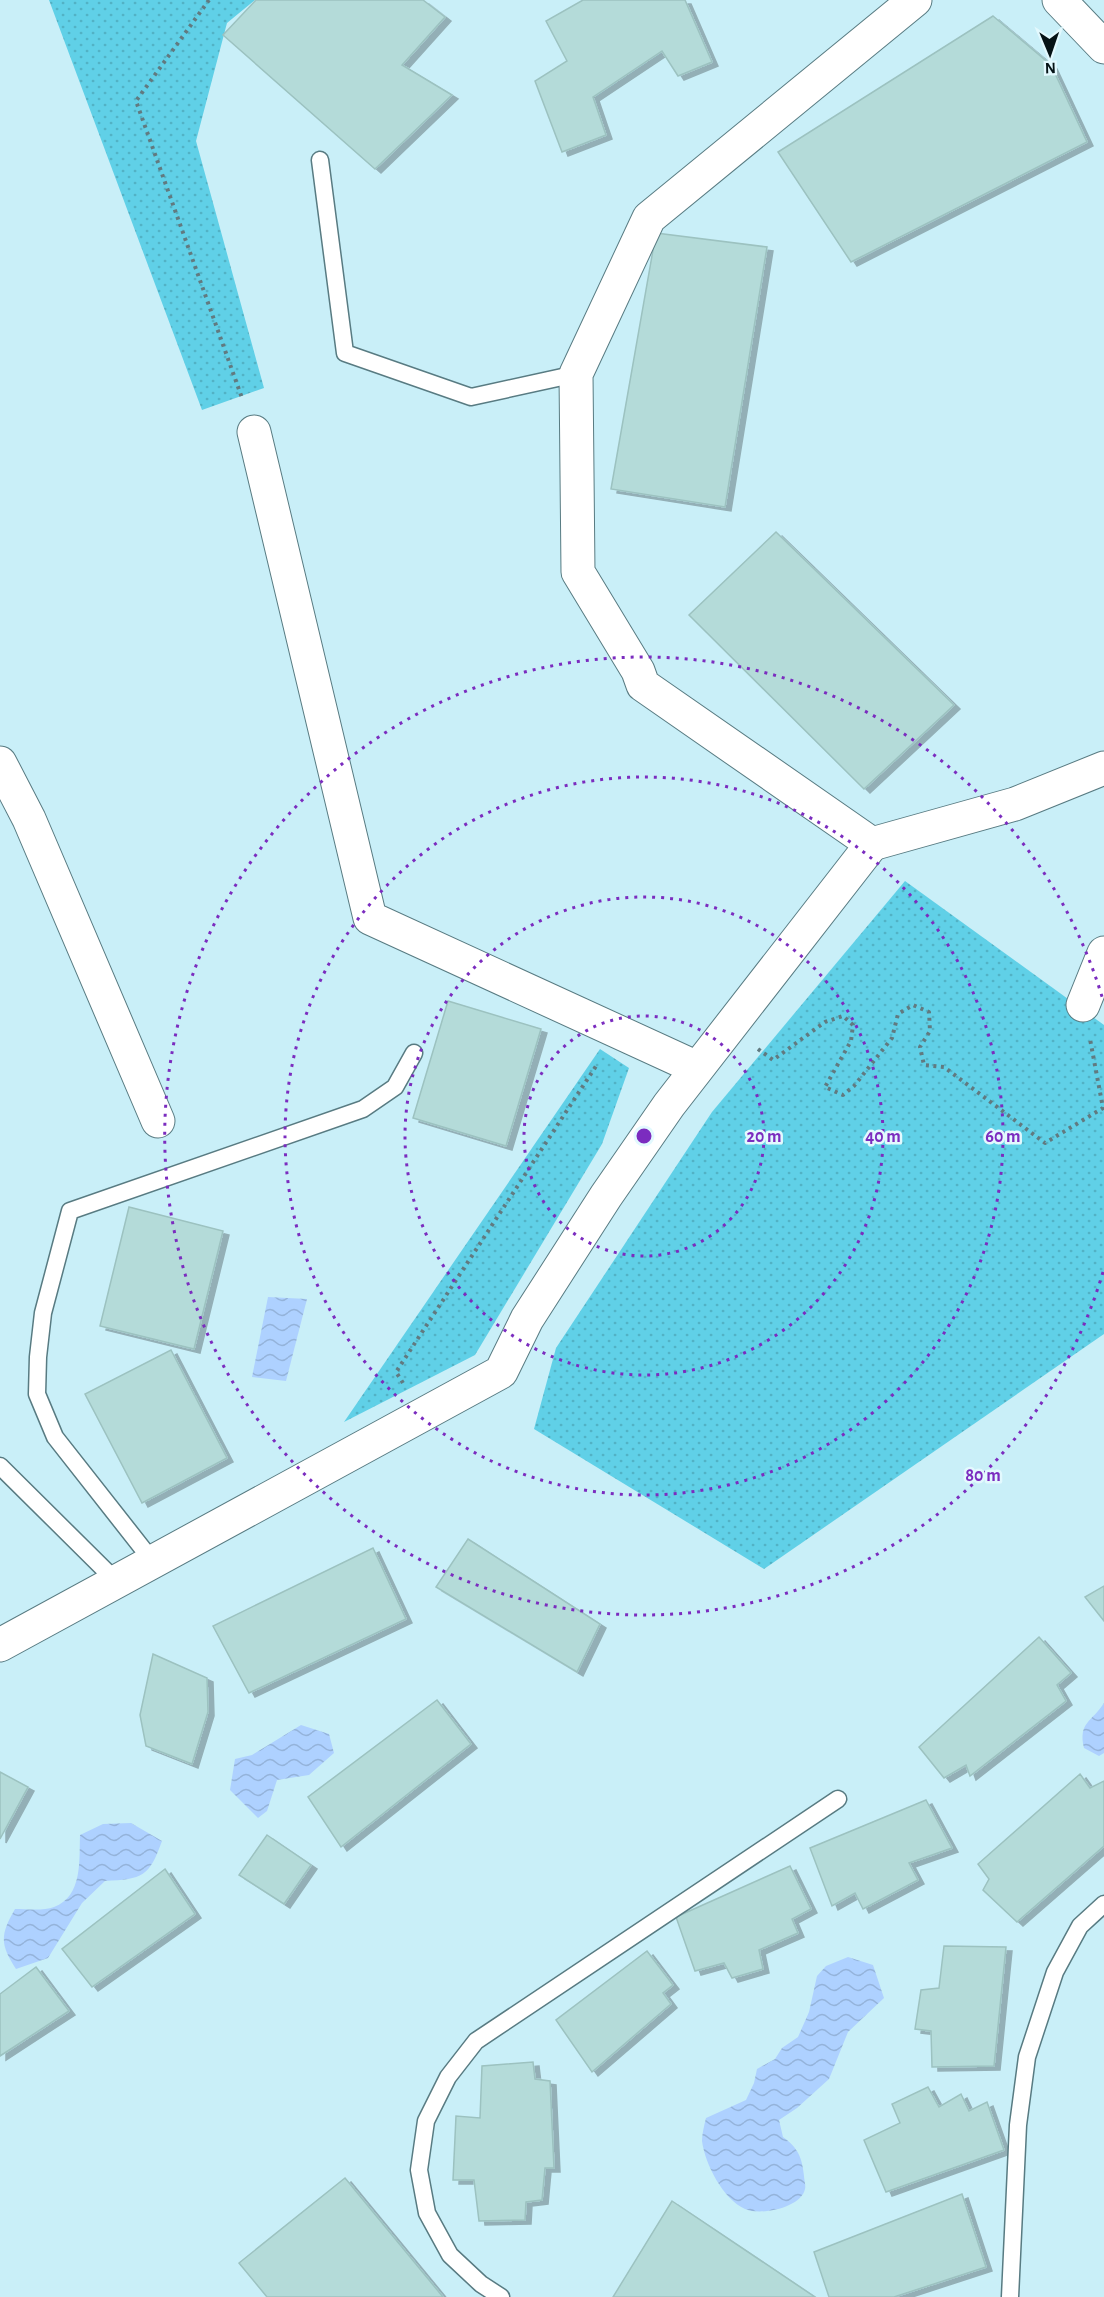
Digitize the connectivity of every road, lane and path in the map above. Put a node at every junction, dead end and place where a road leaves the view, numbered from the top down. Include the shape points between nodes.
1 (209, 0) edge
2 (915, 0) edge
3 (1059, 0) edge
4 (1104, 47) edge
5 (320, 160) dead end
6 (576, 374) junction
7 (254, 432) joint
8 (0, 763) edge
9 (1104, 768) edge
10 (872, 844) junction
11 (1104, 953) edge
12 (1083, 1005) joint
13 (728, 1028) junction
14 (618, 1032) junction
15 (414, 1053) dead end
16 (697, 1068) junction
17 (158, 1121) dead end
18 (424, 1414) junction
19 (0, 1466) edge
20 (154, 1563) junction
21 (117, 1582) junction
22 (0, 1645) edge
23 (838, 1799) dead end
24 (1104, 1904) edge
25 (501, 2297) edge
26 (1010, 2297) edge

1 - 7 path via 136,101
2 - 6 street via 649,218
3 - 4 street
5 - 6 lane via 345,353 471,397
6 - 10 street via 578,572 644,685
7 - 14 street via 370,918
8 - 17 street via 29,819
9 - 10 street via 1015,804
10 - 13 street
11 - 12 street
12 - 13 path via 1103,1108 1046,1143 944,1067 924,1065 920,1047 930,1031 929,1012 913,1005 898,1014 892,1038 843,1095 825,1087 851,1041 853,1024 843,1016 825,1022 773,1060
13 - 16 street
14 - 16 street
14 - 18 path via 396,1372
15 - 20 lane via 395,1087 363,1109 70,1211 43,1313 37,1394 55,1437
16 - 18 street via 606,1196 533,1310 501,1372
18 - 20 street
19 - 21 lane
20 - 21 street
21 - 22 street
23 - 25 lane via 476,2041 448,2077 426,2121 419,2170 427,2213 450,2255
24 - 26 lane via 1080,1926 1055,1972 1027,2056 1018,2125

